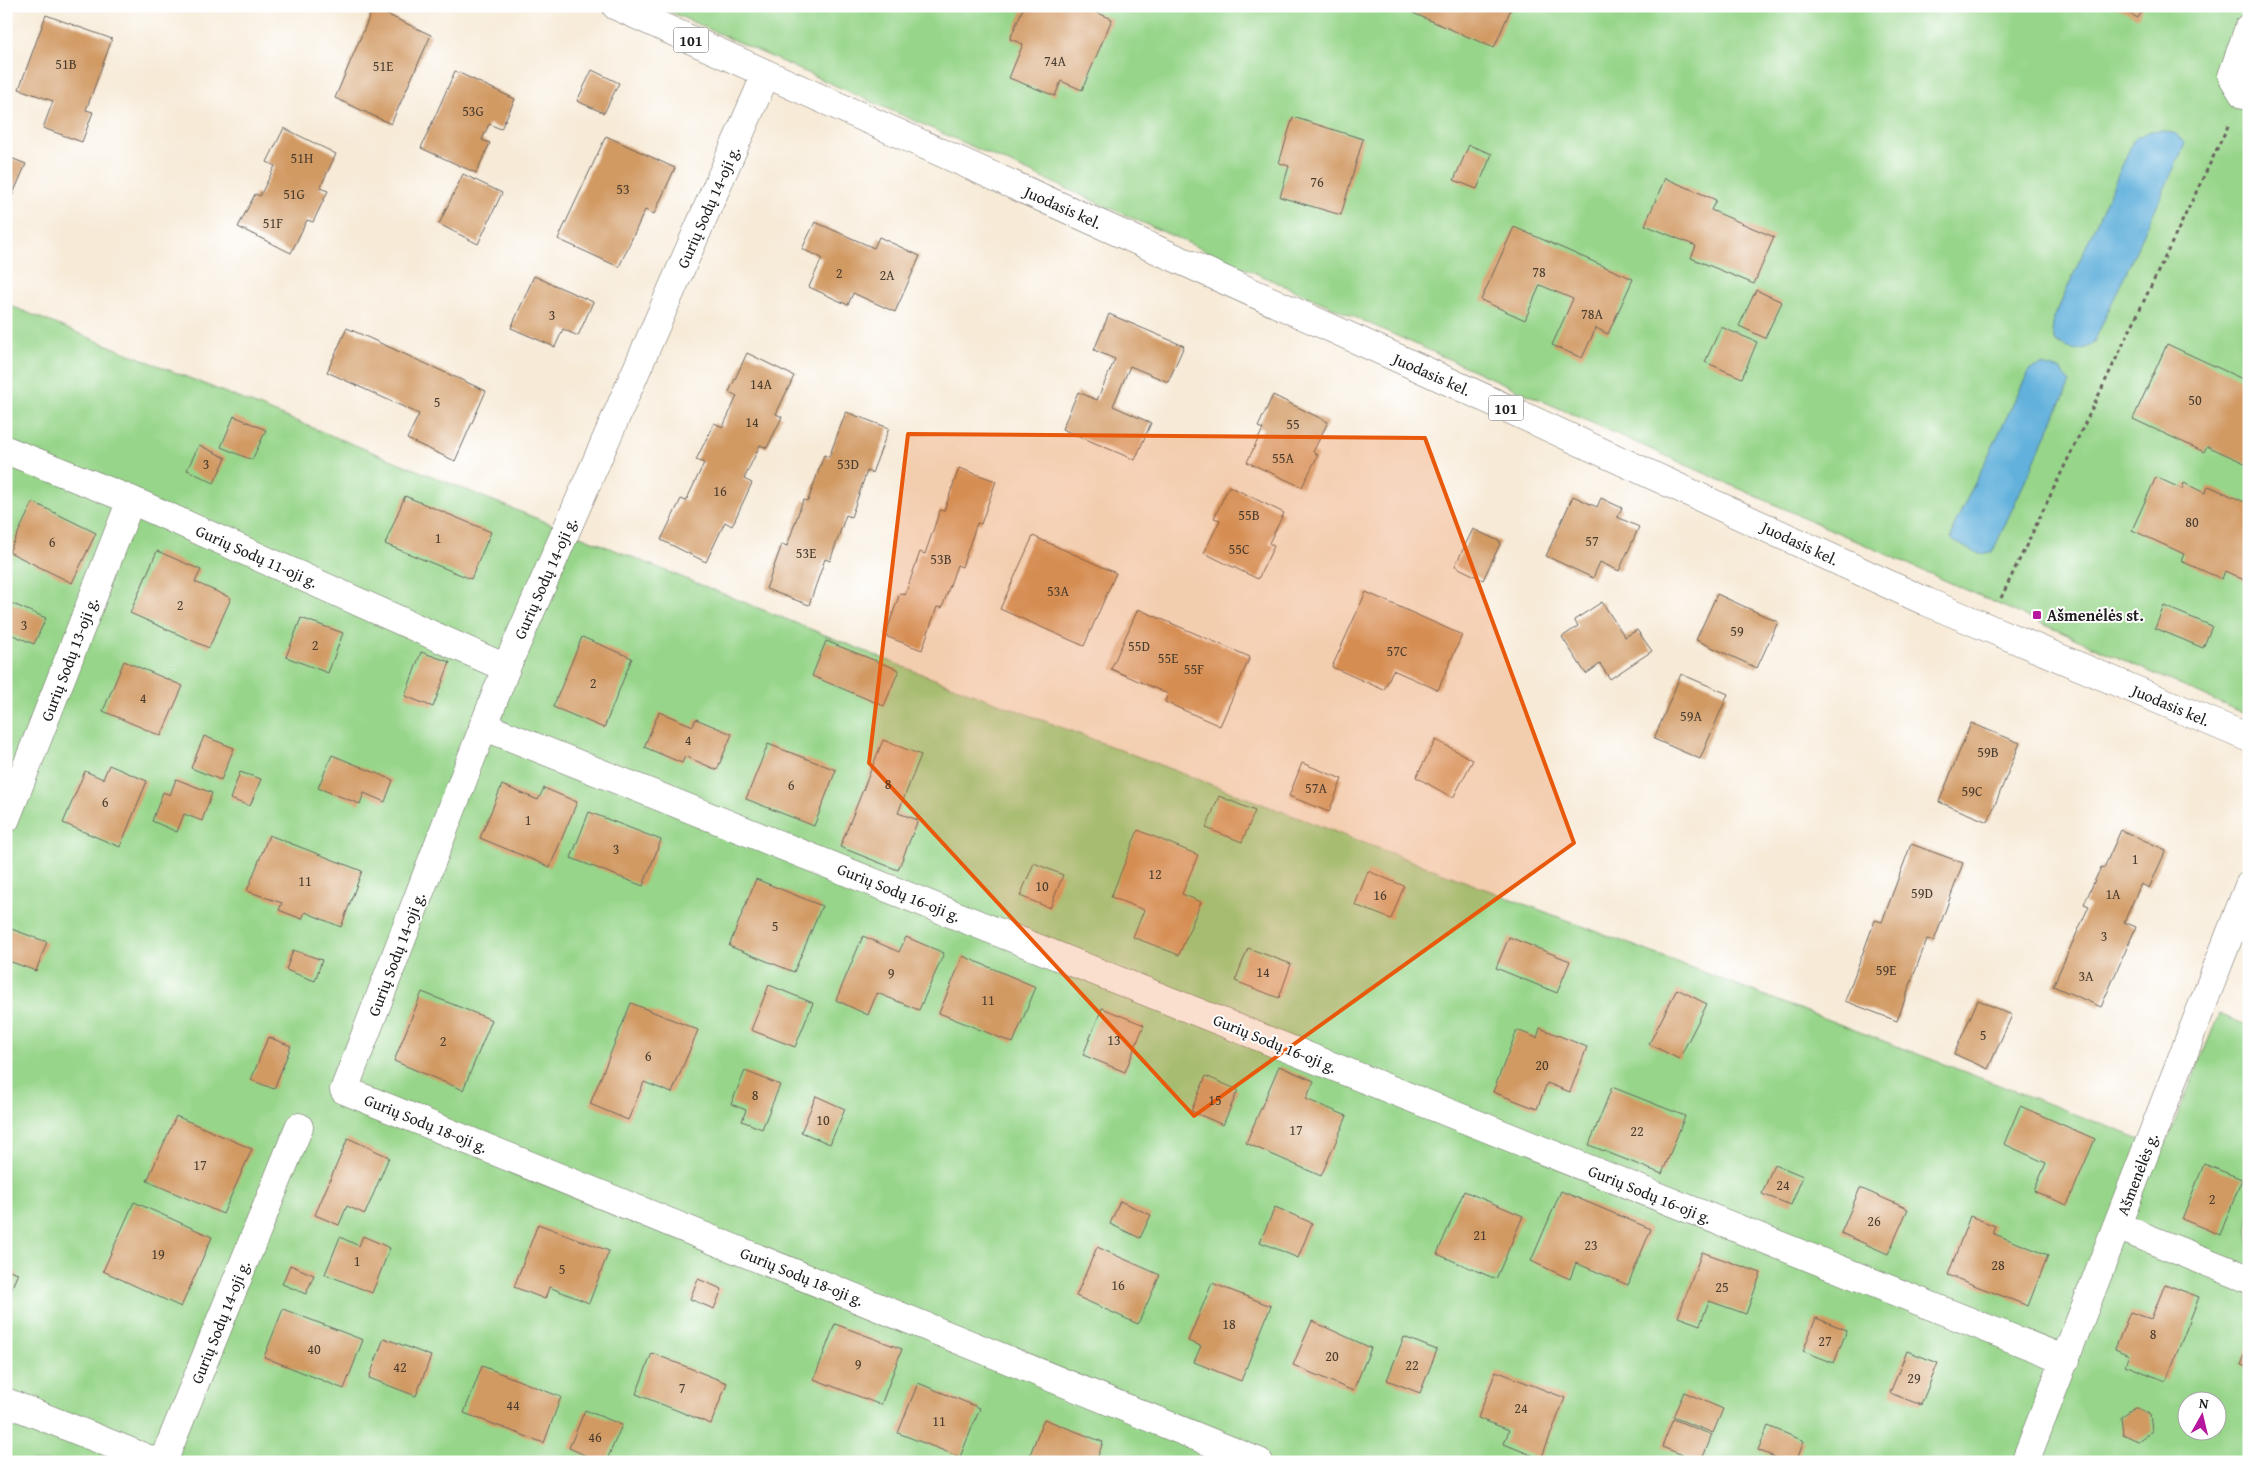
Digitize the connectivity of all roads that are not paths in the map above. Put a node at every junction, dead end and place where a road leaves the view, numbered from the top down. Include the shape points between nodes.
1 (616, 6) edge
2 (2249, 27) edge
3 (766, 74) junction
4 (2241, 89) edge
5 (6, 450) edge
6 (131, 500) junction
7 (506, 668) junction
8 (483, 726) junction
9 (2249, 738) edge
10 (6, 819) edge
11 (2249, 886) edge
12 (344, 1090) joint
13 (299, 1127) dead end
14 (2117, 1226) junction
15 (2249, 1279) edge
16 (2066, 1360) junction
17 (6, 1402) edge
18 (156, 1462) edge
19 (163, 1462) edge
20 (1259, 1462) edge
21 (2025, 1462) edge

1 - 3 street, Juodasis kel. / 101
2 - 4 street
3 - 7 street, Gurių Sodų 14-oji g.
3 - 9 street, Juodasis kel. / 101 via 1424,370 1927,602
5 - 6 street, Gurių Sodų 11-oji g.
6 - 7 street, Gurių Sodų 11-oji g.
6 - 10 street, Gurių Sodų 13-oji g.
7 - 8 street, Gurių Sodų 14-oji g.
8 - 12 street, Gurių Sodų 14-oji g.
8 - 16 street, Gurių Sodų 16-oji g.
11 - 14 street, Ašmenėlės g.
12 - 20 street, Gurių Sodų 18-oji g.
13 - 19 street, Gurių Sodų 14-oji g.
14 - 15 street
14 - 16 street, Ašmenėlės g.
16 - 21 street, Ašmenėlės g.
17 - 18 street

